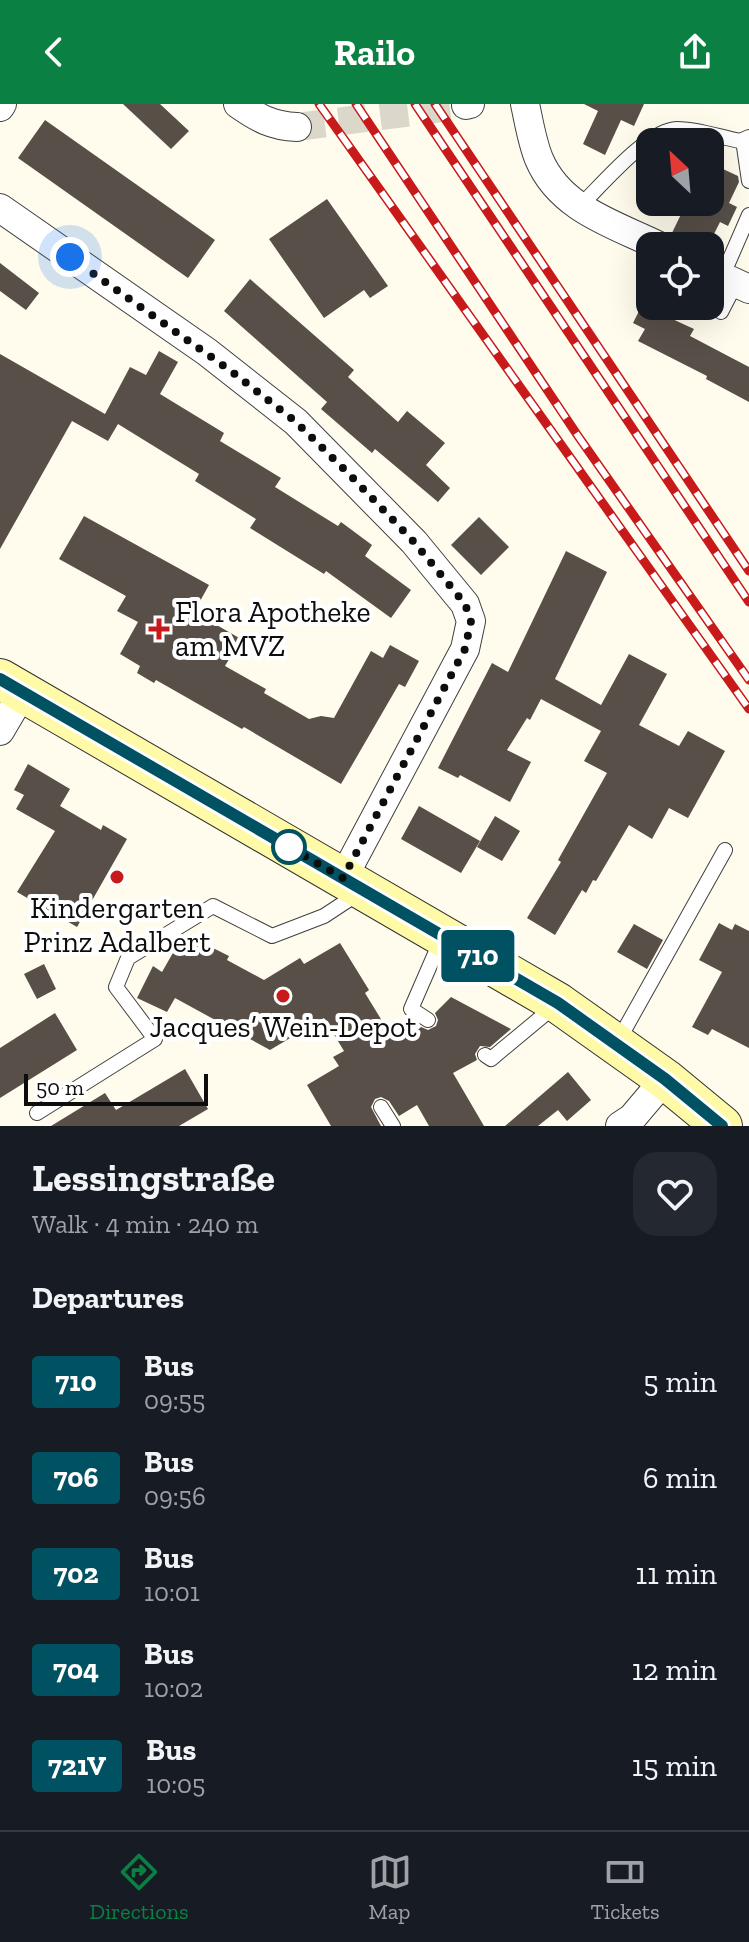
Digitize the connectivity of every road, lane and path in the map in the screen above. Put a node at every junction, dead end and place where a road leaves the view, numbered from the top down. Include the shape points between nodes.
1 (238, 104) edge
2 (525, 104) edge
3 (297, 127) tunnel mouth
4 (746, 139) edge
5 (749, 181) edge
6 (579, 207) junction
7 (0, 208) edge
8 (749, 215) edge
9 (636, 235) edge
10 (729, 280) edge
11 (724, 300) edge
12 (12, 685) edge
13 (0, 731) edge
14 (725, 850) dead end
15 (353, 884) junction
16 (443, 936) junction
17 (558, 1003) junction
18 (428, 1020) dead end
19 (617, 1043) junction
20 (485, 1055) dead end
21 (665, 1079) junction
22 (381, 1107) dead end
23 (37, 1113) dead end
24 (393, 1126) edge
25 (620, 1126) edge
26 (722, 1126) edge

1 - 3 street via 262,120
2 - 6 street via 540,162 559,191
4 - 5 lane
4 - 6 lane via 674,129 659,133
6 - 9 street
7 - 15 street via 207,352 296,422 414,542 465,604 471,621 465,649
8 - 10 lane
10 - 11 lane
12 - 13 street
12 - 15 main road
14 - 19 lane
15 - 16 main road
15 - 23 lane via 324,916 272,936 213,906 128,958 116,987 155,1039
16 - 17 main road
16 - 18 lane via 411,1009
17 - 19 main road
17 - 20 lane via 491,1059
19 - 21 main road
21 - 25 street
21 - 26 main road
22 - 24 lane

